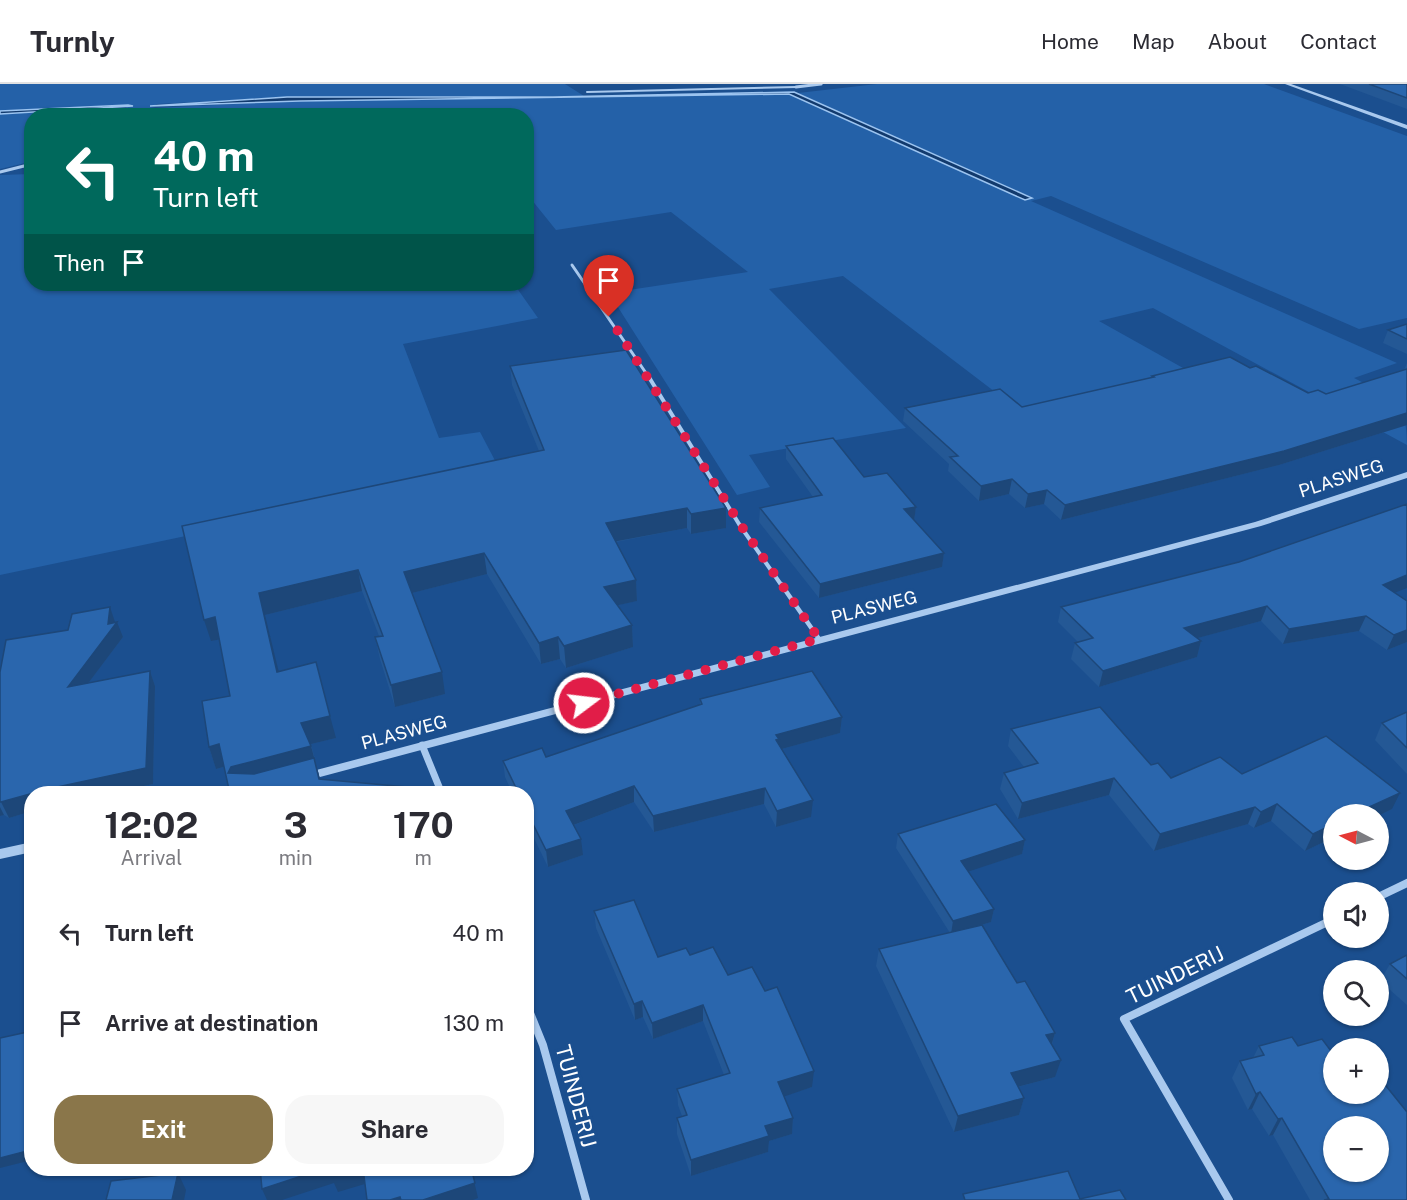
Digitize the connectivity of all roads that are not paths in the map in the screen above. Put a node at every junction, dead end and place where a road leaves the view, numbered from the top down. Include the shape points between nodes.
1 (785, 84) edge
2 (821, 84) edge
3 (1287, 84) edge
4 (795, 87) junction
5 (587, 92) dead end
6 (1407, 127) edge
7 (24, 166) edge
8 (0, 172) edge
9 (572, 265) dead end
10 (1407, 475) edge
11 (819, 639) junction
12 (422, 745) junction
13 (288, 782) edge
14 (439, 786) edge
15 (24, 849) edge
16 (0, 854) edge
17 (1407, 883) edge
18 (1389, 892) edge
19 (1323, 924) edge
20 (534, 1023) edge
21 (586, 1200) edge
22 (1229, 1200) edge

1 - 4 lane
2 - 4 street
3 - 6 street
4 - 5 lane
7 - 8 street
9 - 11 lane
10 - 11 street, PLASWEG via 1258,524
11 - 12 street, PLASWEG
12 - 13 street, PLASWEG
12 - 14 street
15 - 16 street
17 - 18 street
19 - 22 street, TUINDERIJ via 1124,1019
20 - 21 street, TUINDERIJ

